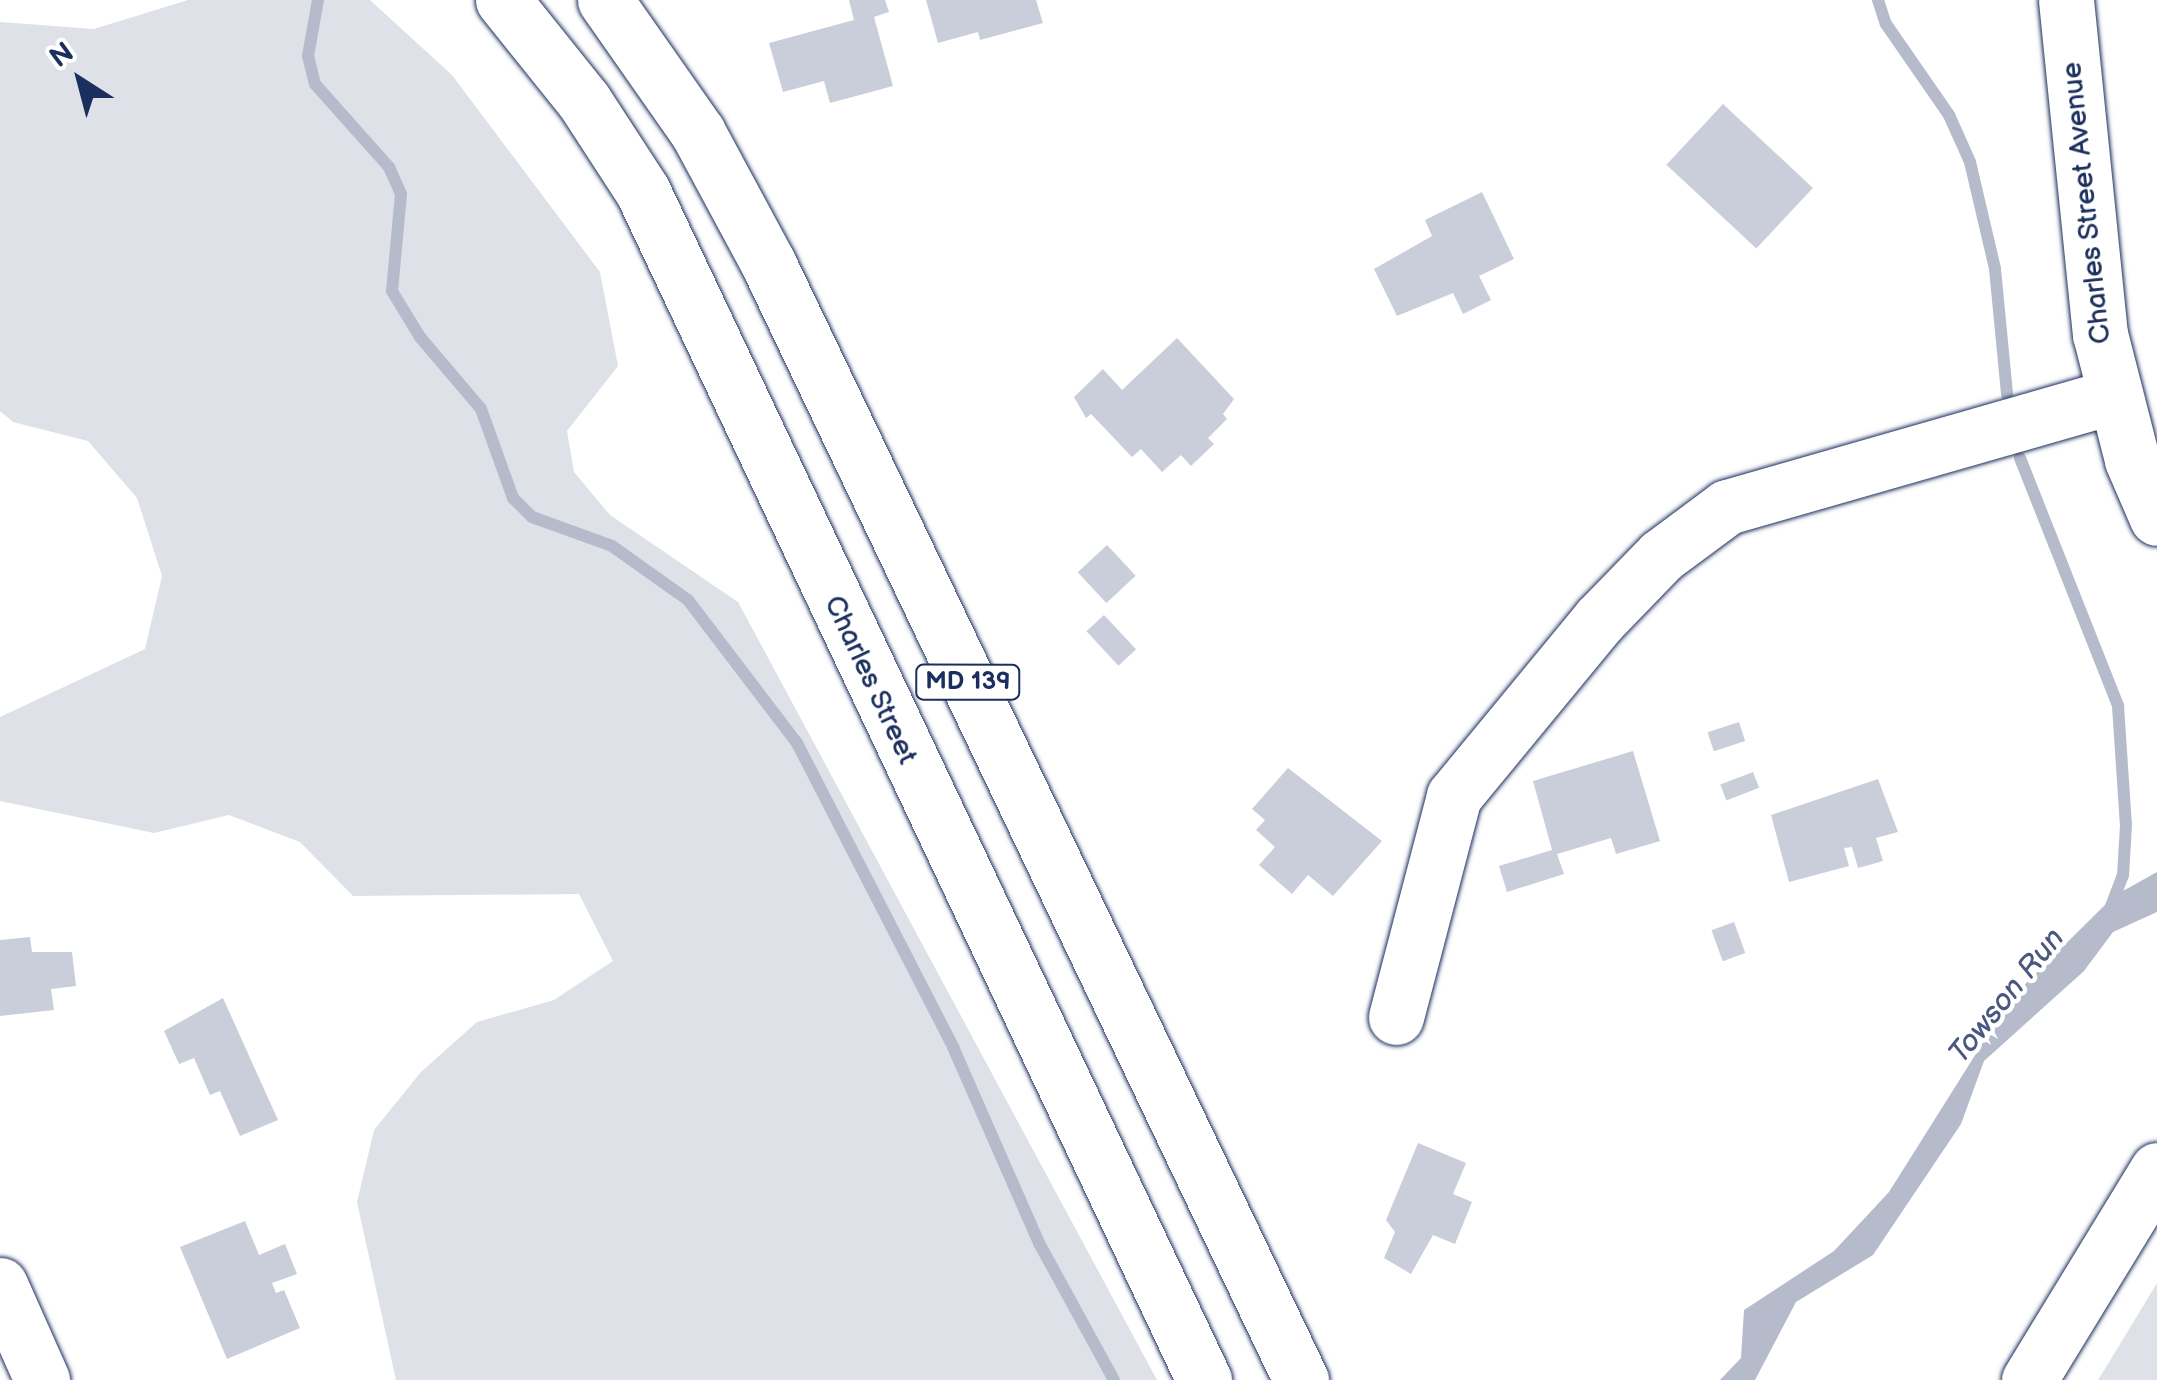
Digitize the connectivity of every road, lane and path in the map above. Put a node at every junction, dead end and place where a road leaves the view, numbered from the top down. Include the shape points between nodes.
1 (503, 0) edge
2 (605, 0) edge
3 (2066, 0) edge
4 (2113, 396) junction
5 (2157, 518) edge
6 (1396, 1017) dead end
7 (2157, 1170) edge
8 (0, 1286) edge
9 (42, 1380) edge
10 (1204, 1380) edge
11 (1301, 1380) edge
12 (2028, 1380) edge

1 - 10 main road, Charles Street / MD 139 via 584,101 643,192
2 - 11 main road, MD 139 via 698,133 768,263
3 - 4 main road, Charles Street Avenue via 2088,261
4 - 5 main road, Charles Street Avenue
4 - 6 main road via 1727,507 1661,556 1599,620 1454,796
7 - 12 main road
8 - 9 main road

